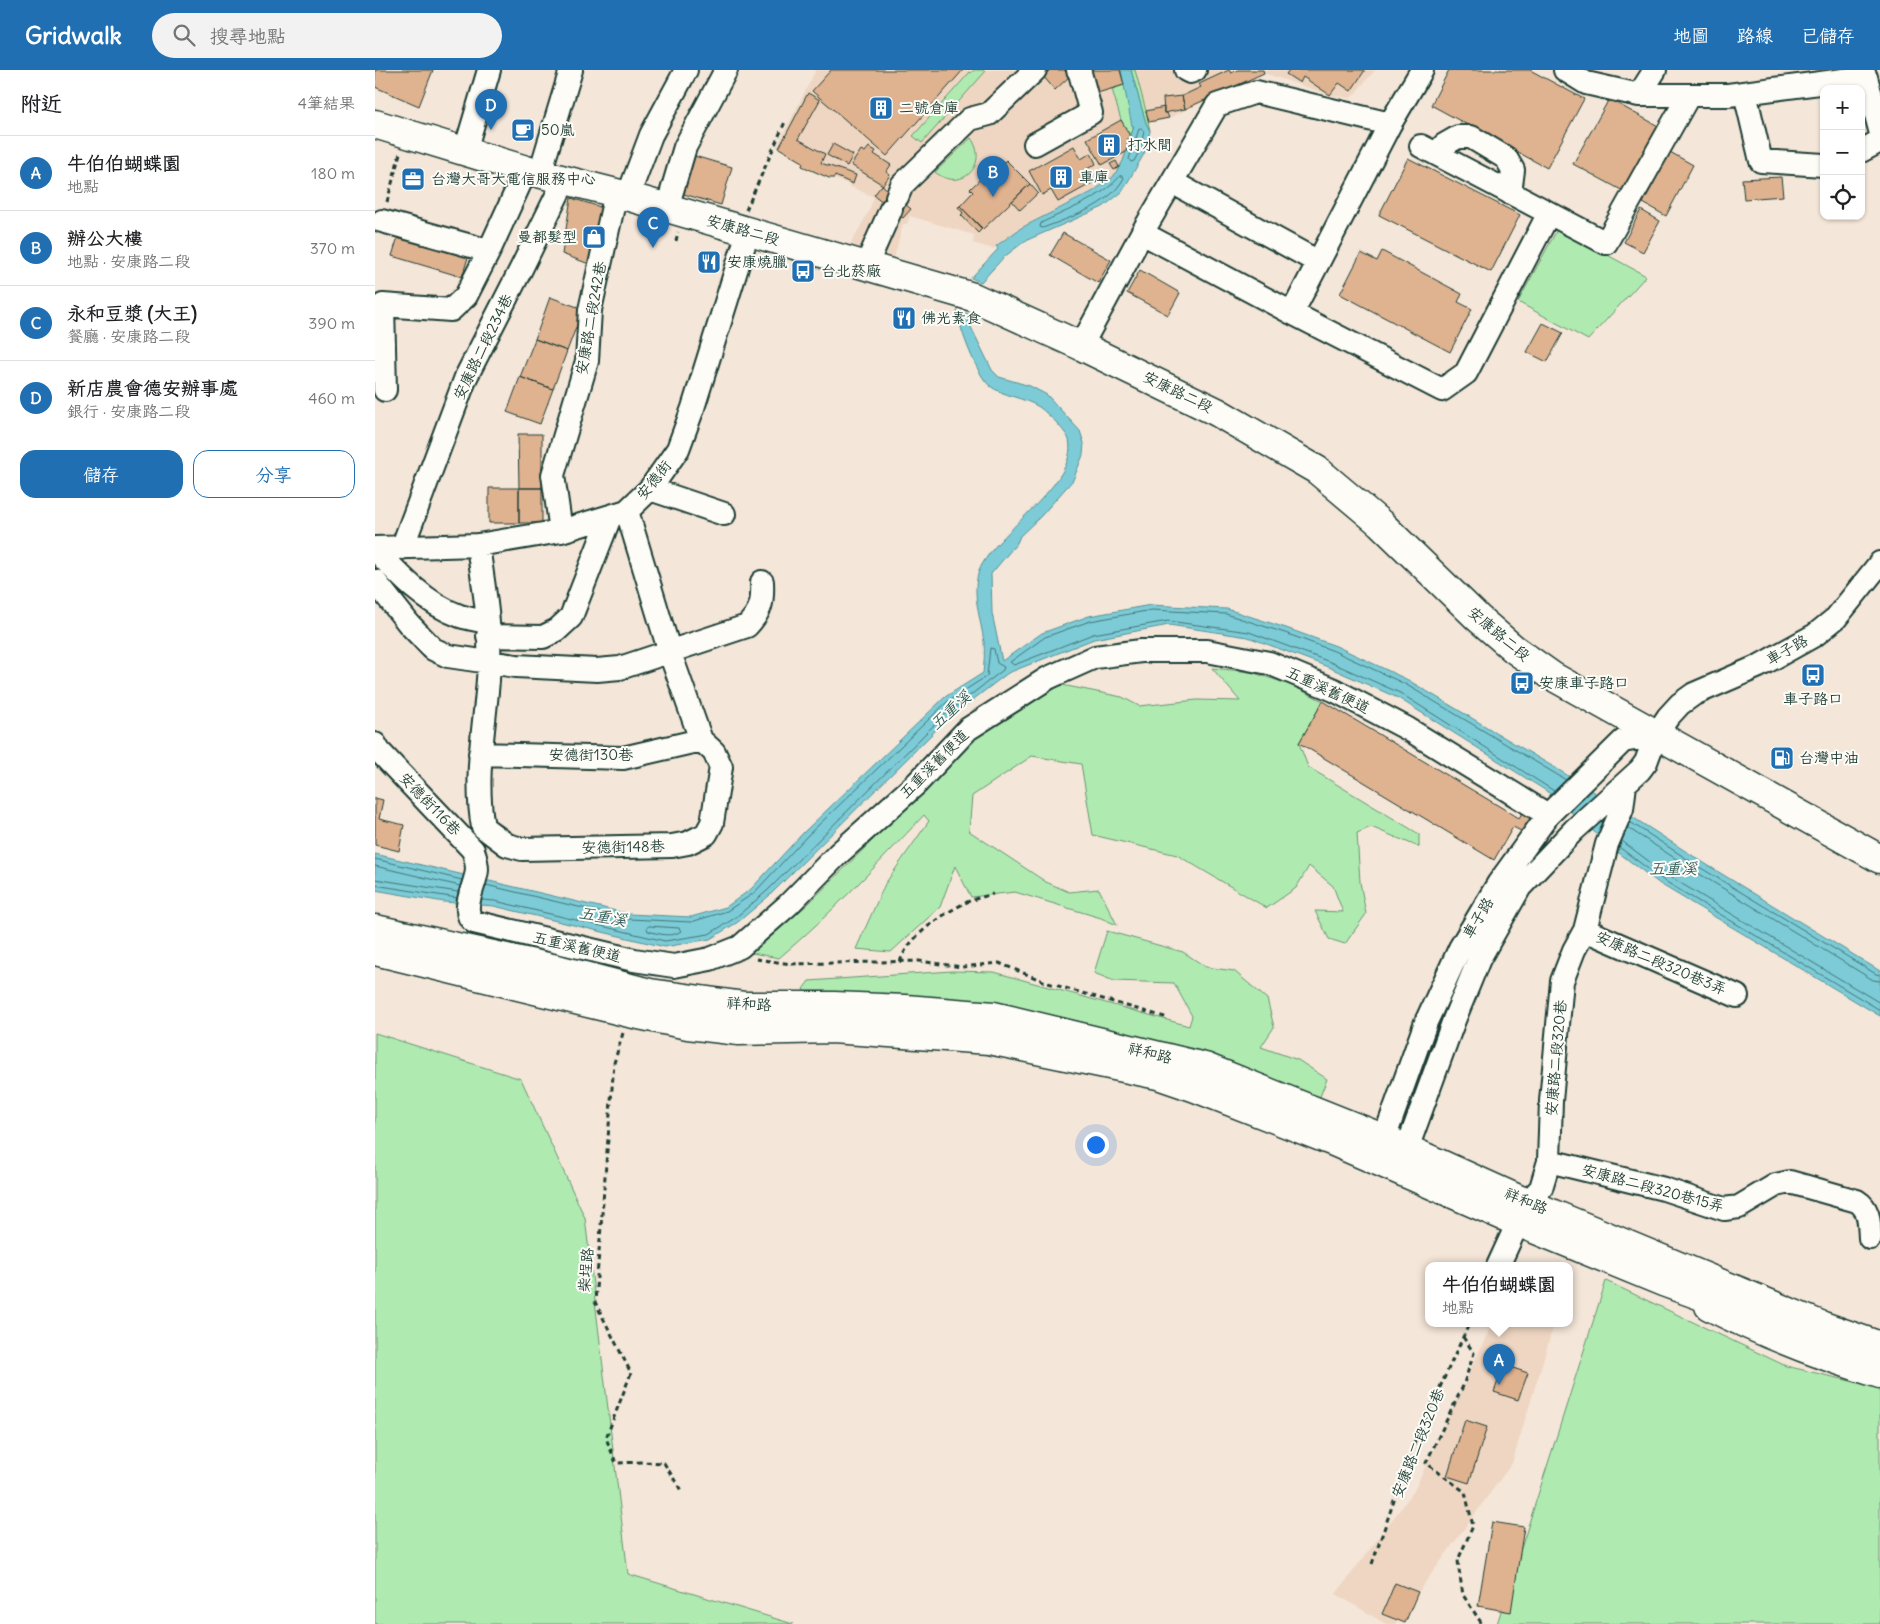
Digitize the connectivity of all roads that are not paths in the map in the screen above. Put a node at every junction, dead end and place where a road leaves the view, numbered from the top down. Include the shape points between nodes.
1 (489, 70) edge
2 (571, 70) edge
3 (686, 70) edge
4 (726, 70) edge
5 (1035, 70) edge
6 (1077, 70) edge
7 (1186, 70) edge
8 (1195, 70) edge
9 (1422, 70) edge
10 (1565, 70) edge
11 (1655, 70) edge
12 (1745, 93) junction
13 (1639, 95) junction
14 (1689, 95) junction
15 (375, 124) edge
16 (1390, 124) junction
17 (1880, 130) edge
18 (1880, 141) edge
19 (1035, 144) dead end
20 (1865, 149) edge
21 (465, 151) junction
22 (1820, 164) edge
23 (544, 174) junction
24 (1172, 182) junction
25 (1510, 193) junction
26 (622, 194) junction
27 (667, 208) junction
28 (1549, 213) junction
29 (382, 221) road end
30 (743, 230) junction
31 (1142, 233) junction
32 (489, 250) junction
33 (1318, 262) junction
34 (866, 266) junction
35 (1292, 313) junction
36 (1081, 346) junction
37 (387, 390) edge
38 (650, 489) junction
39 (619, 514) junction
40 (724, 514) dead end
41 (561, 531) junction
42 (478, 545) junction
43 (402, 548) junction
44 (375, 549) edge
45 (1880, 562) edge
46 (375, 581) edge
47 (762, 582) dead end
48 (488, 629) junction
49 (670, 653) junction
50 (489, 663) junction
51 (1656, 735) junction
52 (701, 740) junction
53 (375, 744) edge
54 (480, 754) junction
55 (1625, 785) junction
56 (1548, 815) junction
57 (1574, 830) junction
58 (1607, 844) junction
59 (1880, 859) edge
60 (477, 869) joint
61 (375, 929) edge
62 (1585, 930) junction
63 (375, 951) edge
64 (1737, 996) dead end
65 (1392, 1154) junction
66 (1549, 1161) junction
67 (1522, 1212) junction
68 (1870, 1238) dead end
69 (1499, 1262) edge
70 (1713, 1280) junction
71 (1663, 1282) junction
72 (1880, 1334) edge
73 (1880, 1346) edge
74 (1880, 1358) edge
75 (1880, 1374) edge

1 - 21 street
2 - 23 street
3 - 26 street, 安康路二段242巷
4 - 27 street via 685,147
5 - 34 street via 989,114 970,119 902,185
6 - 19 street via 1091,113
7 - 8 street
9 - 16 street
10 - 13 street via 1586,83
11 - 13 street
12 - 14 street
12 - 17 street via 1866,77
12 - 22 street via 1761,160
13 - 14 street
14 - 28 street via 1606,243
15 - 21 main road, 安康路二段
16 - 24 street via 1256,92 1217,104
16 - 33 street
18 - 20 street
21 - 23 main road, 安康路二段
23 - 26 main road, 安康路二段
23 - 32 street
23 - 43 street, 安康路二段234巷 via 521,269 466,377
24 - 31 street
24 - 33 street
25 - 25 street via 1429,150 1458,137 1471,138 1506,158 1513,170
25 - 28 street
26 - 27 main road, 安康路二段
26 - 41 street, 安康路二段242巷 via 590,310 587,361 553,476
27 - 30 main road, 安康路二段
28 - 35 street via 1466,373 1442,390
29 - 32 street
30 - 34 main road, 安康路二段
30 - 38 street, 安德街 via 693,408 678,449
31 - 35 street
31 - 36 street
32 - 37 street via 465,296 451,310 383,305
33 - 35 street
34 - 36 main road, 安康路二段 via 973,297
36 - 51 main road, 安康路二段 via 1217,412 1317,470 1380,523 1514,649 1552,676
38 - 39 street, 安德街
38 - 40 street
39 - 41 street, 安德街
39 - 48 street via 571,617 557,630 543,637
39 - 49 street, 安德街148巷
41 - 42 street, 安德街
42 - 43 street, 安德街
42 - 48 street, 安德街148巷
43 - 44 street, 安德街
44 - 48 street via 399,575 434,604
45 - 51 street, 車子路 via 1836,618 1815,635 1759,666 1695,694 1674,710
46 - 50 street via 433,649 448,656
47 - 49 street via 758,613 747,626
48 - 50 street, 安德街148巷
49 - 50 street via 620,668 597,670
49 - 52 street, 安德街148巷
50 - 54 street, 安德街148巷
51 - 55 street, 車子路 via 1646,762
51 - 56 street, 車子路 via 1623,741
51 - 59 main road, 安康路二段
52 - 54 street, 安德街130巷 via 623,758
52 - 54 street, 安德街148巷 via 714,752 721,766 711,823 706,834 672,846 523,849 507,845 483,827
53 - 60 street, 安德街116巷 via 473,850
55 - 57 street, 車子路
55 - 58 street, 安康路二段320巷 via 1622,809
56 - 60 street, 五重溪舊便道 via 1408,729 1334,690 1269,663 1207,651 1141,651 1095,657 1048,678 968,729 917,783 838,854 788,905 740,947 710,959 674,966 634,960 474,922 467,910
56 - 65 street, 車子路 via 1498,884 1460,948 1426,1022
57 - 58 street via 1591,833
57 - 65 street, 車子路 via 1520,887 1479,959
58 - 62 street, 安康路二段320巷
61 - 65 main road, 祥和路 via 650,993 726,1004 905,1009 994,1016 1205,1067
62 - 64 street, 安康路二段320巷3弄
62 - 66 street, 安康路二段320巷 via 1573,950 1562,981
63 - 65 main road, 祥和路 via 689,1025 739,1031 831,1029 989,1040 1158,1075
65 - 67 main road, 祥和路
66 - 67 street, 安康路二段320巷 via 1541,1188
66 - 68 street, 安康路二段320巷15弄 via 1663,1189 1725,1209 1739,1208 1769,1189 1790,1182 1863,1204
67 - 69 street, 安康路二段320巷
67 - 70 main road, 祥和路
67 - 71 main road, 祥和路
70 - 72 main road
70 - 73 main road, 祥和路
71 - 74 main road, 祥和路
71 - 75 main road via 1759,1330 1812,1352

